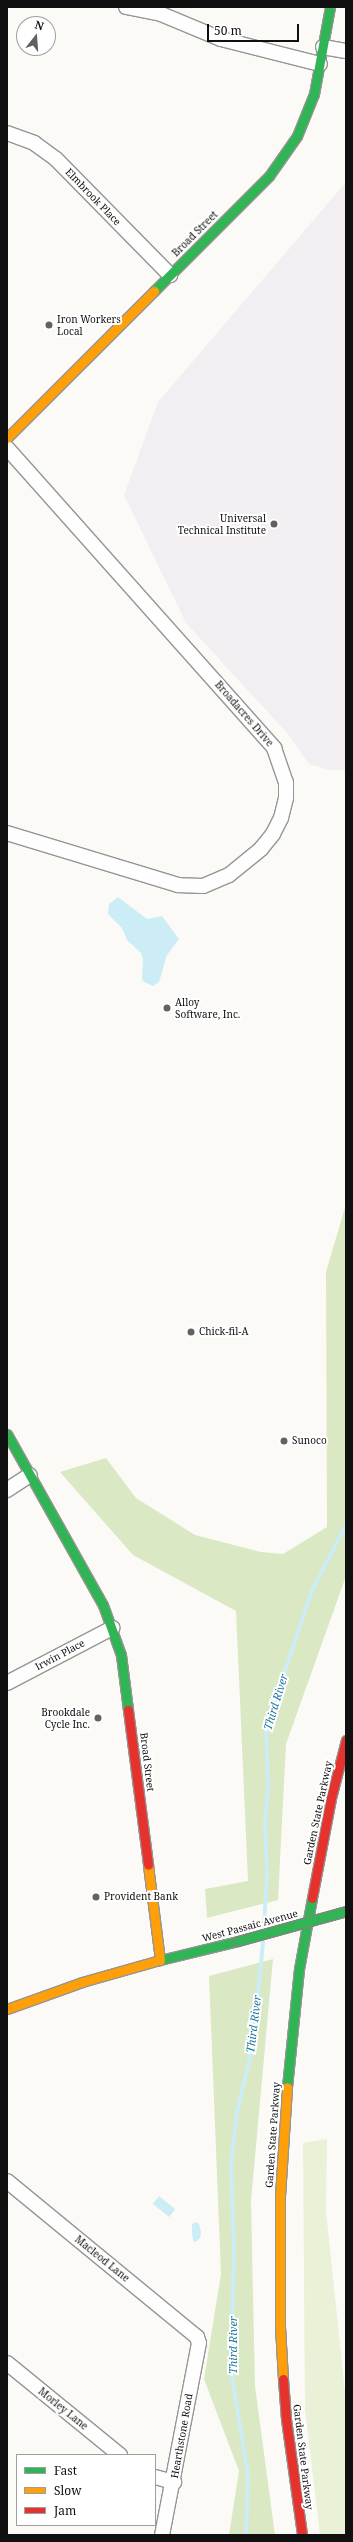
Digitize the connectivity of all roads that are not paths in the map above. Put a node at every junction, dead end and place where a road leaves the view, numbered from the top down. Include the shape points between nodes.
1 (126, 7) edge
2 (330, 7) edge
3 (323, 47) junction
4 (346, 51) edge
5 (320, 64) junction
6 (7, 133) edge
7 (170, 275) junction
8 (7, 438) edge
9 (7, 448) edge
10 (7, 833) edge
11 (7, 1434) edge
12 (30, 1476) junction
13 (7, 1490) edge
14 (112, 1628) junction
15 (7, 1683) edge
16 (346, 1740) edge
17 (346, 1911) edge
18 (160, 1960) junction
19 (7, 2009) edge
20 (7, 2181) edge
21 (197, 2337) joint
22 (7, 2364) edge
23 (286, 2419) junction
24 (119, 2454) edge
25 (156, 2477) edge
26 (174, 2482) junction
27 (289, 2512) dead end
28 (162, 2535) edge
29 (302, 2535) edge

1 - 5 street via 161,14 221,39
2 - 3 main road, Broad Street
3 - 4 street
3 - 5 main road, Broad Street
5 - 7 main road, Broad Street via 314,94 297,136 277,165
6 - 7 street, Elmbrook Place via 34,143 56,159
7 - 8 main road, Broad Street
9 - 10 street, Broadacres Drive via 274,748 286,782 286,798 281,818 273,834 261,849 229,875 203,886 178,886
11 - 12 main road, Broad Street
12 - 13 street
12 - 14 main road, Broad Street via 91,1582
14 - 15 street, Irwin Place
14 - 18 main road, Broad Street via 126,1687
16 - 23 main road, Garden State Parkway via 299,1969 283,2125 279,2261
17 - 18 main road, West Passaic Avenue, bridge
18 - 19 main road via 51,1992
20 - 21 street, Macleod Lane
21 - 26 street, Hearthstone Road via 199,2343
22 - 24 street, Morley Lane
23 - 27 main road
23 - 29 main road, Garden State Parkway
25 - 26 street
26 - 28 street, Hearthstone Road

